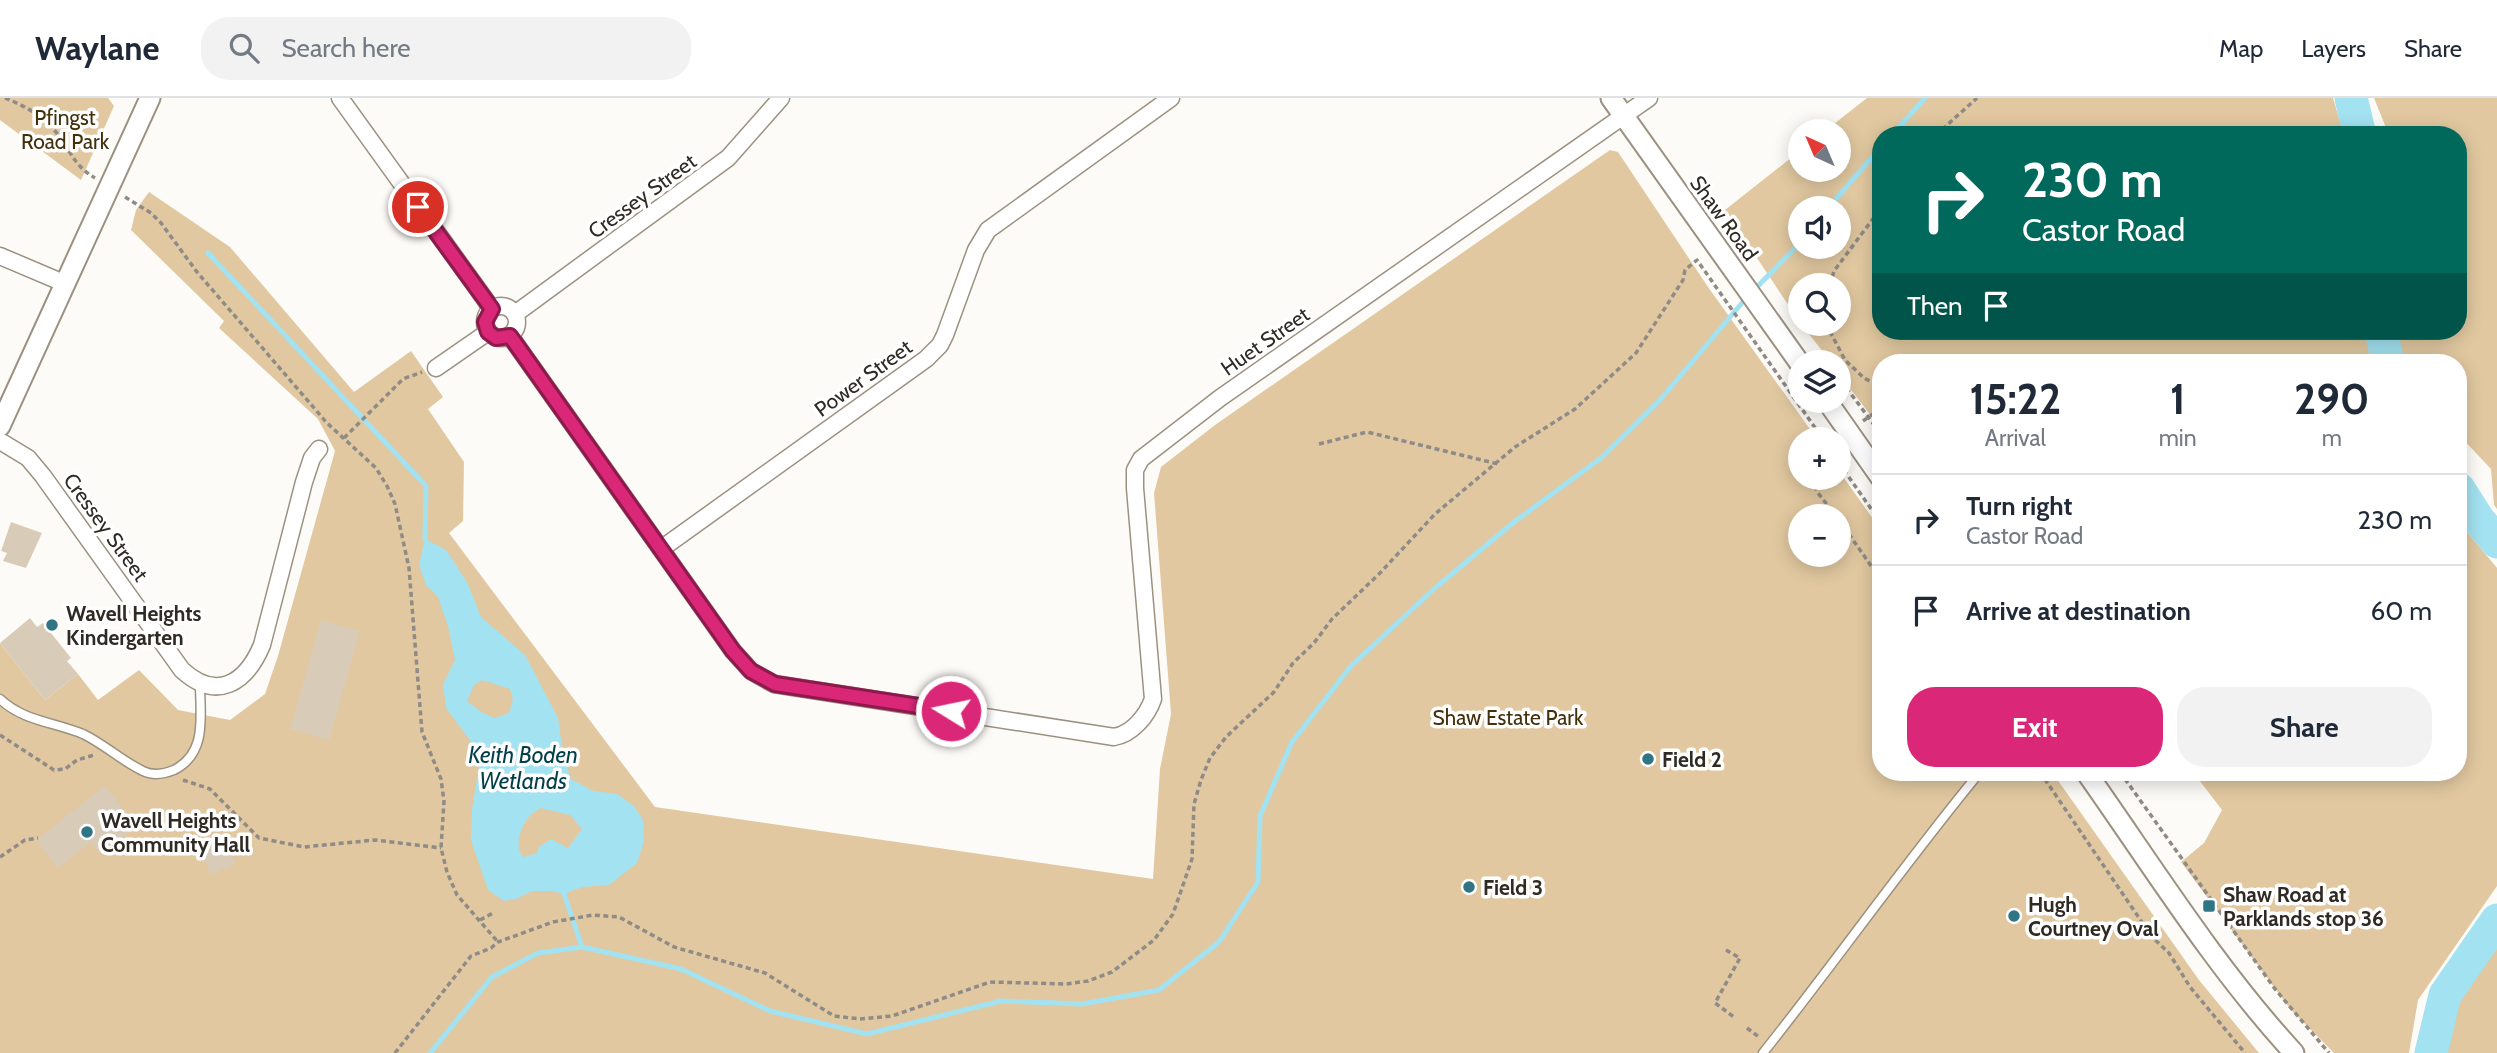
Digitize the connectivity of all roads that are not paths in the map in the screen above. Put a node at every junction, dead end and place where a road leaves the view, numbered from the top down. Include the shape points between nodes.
1 (150, 98) edge
2 (340, 98) edge
3 (781, 98) edge
4 (1171, 98) edge
5 (1611, 98) edge
6 (1649, 98) edge
7 (1623, 115) junction
8 (0, 256) edge
9 (66, 284) junction
10 (492, 309) junction
11 (515, 314) junction
12 (488, 332) junction
13 (510, 336) junction
14 (1790, 350) edge
15 (436, 368) road end
16 (1835, 413) edge
17 (0, 426) edge
18 (0, 441) edge
19 (319, 449) dead end
20 (1872, 465) edge
21 (661, 549) junction
22 (200, 684) junction
23 (0, 699) edge
24 (1973, 781) edge
25 (2092, 781) edge
26 (1763, 1053) edge
27 (2294, 1053) edge

1 - 9 street
2 - 10 street
3 - 11 street, Cressey Street via 729,158
4 - 21 street, Power Street via 988,230 976,250 945,335 926,359
5 - 7 street, Shaw Road
6 - 7 street, Huet Street
7 - 14 street, Shaw Road
7 - 21 street, Huet Street via 1141,458 1135,470 1135,488 1153,699 1128,732 1107,737 765,680 733,651
8 - 9 street
9 - 17 street
10 - 11 street via 502,306
10 - 12 street via 485,322
11 - 13 street via 516,328
12 - 13 street via 496,338
12 - 15 street
13 - 21 street
16 - 20 street
18 - 22 street, Cressey Street via 28,458 43,476 182,670
19 - 22 street via 304,482 257,656 250,668 229,684 219,688
22 - 23 lane via 203,718 193,754 183,765 156,775 71,729 30,719
24 - 26 lane
25 - 27 street via 2202,939

